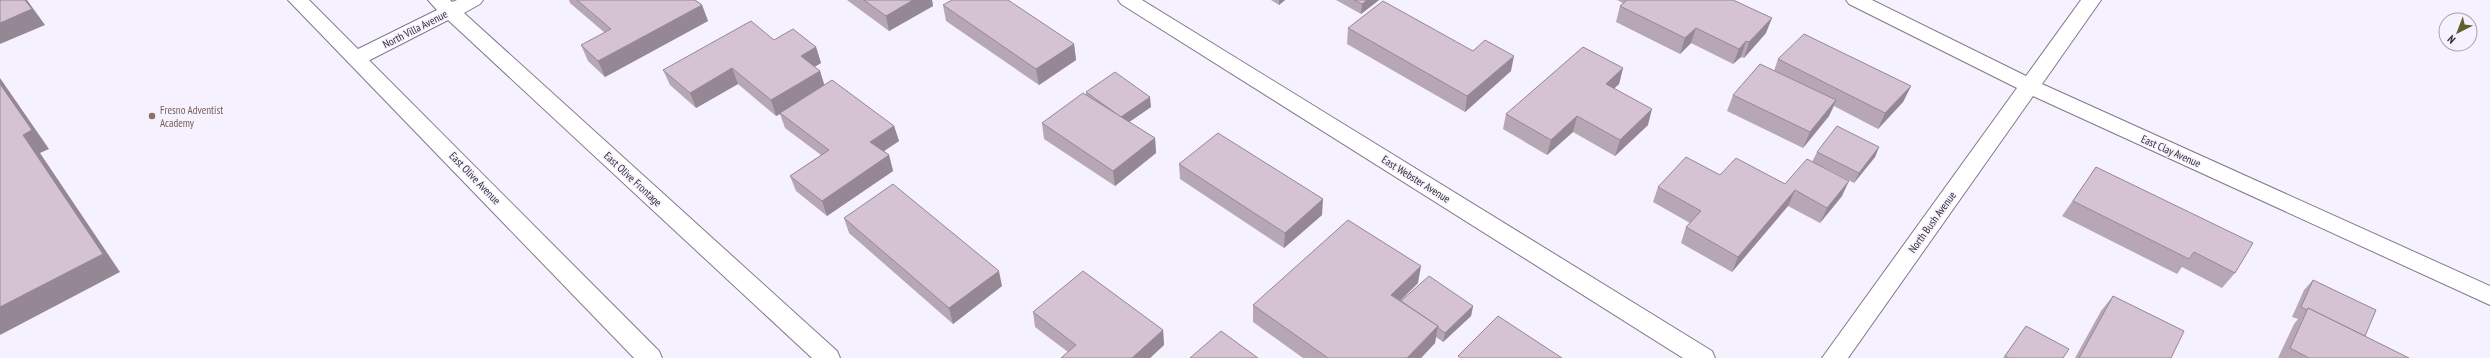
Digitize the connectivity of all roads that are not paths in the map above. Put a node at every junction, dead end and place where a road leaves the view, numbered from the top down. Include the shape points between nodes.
1 (298, 0) edge
2 (473, 0) edge
3 (1128, 0) edge
4 (1856, 0) edge
5 (2091, 0) edge
6 (444, 6) edge
7 (357, 58) junction
8 (2029, 86) junction
9 (2490, 296) edge
10 (650, 358) edge
11 (828, 358) edge
12 (1703, 358) edge
13 (1834, 358) edge

1 - 7 street, East Olive Avenue
2 - 6 street, North Villa Avenue
3 - 12 street, East Webster Avenue
4 - 8 street, East Clay Avenue
5 - 8 street, North Bush Avenue
6 - 7 street, North Villa Avenue
6 - 11 street, East Olive Frontage
7 - 10 street, East Olive Avenue
8 - 9 street, East Clay Avenue
8 - 13 street, North Bush Avenue

